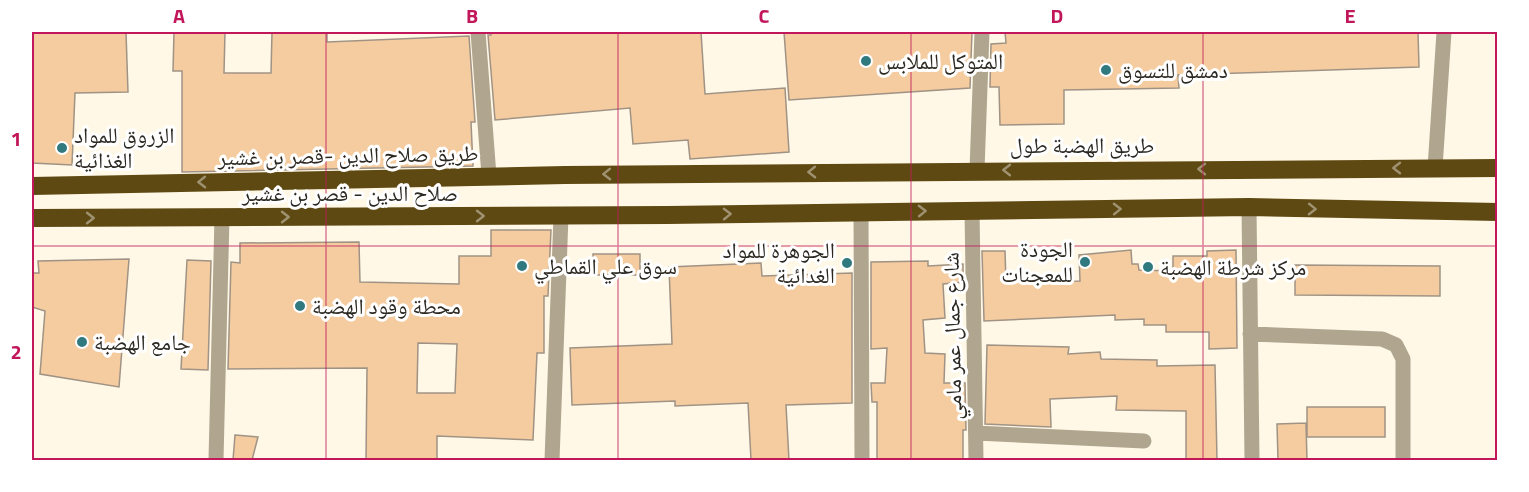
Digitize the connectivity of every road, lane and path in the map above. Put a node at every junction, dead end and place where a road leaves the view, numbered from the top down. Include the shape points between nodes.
1 (478, 32) edge
2 (982, 32) edge
3 (1444, 32) edge
4 (1435, 168) junction
5 (1497, 168) edge
6 (977, 170) junction
7 (666, 174) joint
8 (489, 176) junction
9 (32, 186) edge
10 (1250, 207) junction
11 (972, 211) junction
12 (861, 212) junction
13 (1497, 212) edge
14 (561, 216) junction
15 (32, 218) edge
16 (222, 218) junction
17 (1250, 334) junction
18 (976, 434) junction
19 (1144, 441) dead end
20 (216, 460) edge
21 (552, 460) edge
22 (862, 460) edge
23 (976, 460) edge
24 (1252, 460) edge
25 (1403, 460) edge

1 - 8 street
2 - 6 street
3 - 4 street
4 - 5 highway, طريق الهضبة طول
4 -> 6 highway, طريق الهضبة طول
6 -> 7 highway, طريق الهضبة طول
7 -> 8 highway, طريق صلاح الدين -قصر بن غشير
8 -> 9 highway, طريق صلاح الدين -قصر بن غشير
11 -> 10 highway
10 -> 13 highway
10 - 17 street
12 -> 11 highway
11 - 18 street, شارع جمال عمر مامي
14 -> 12 highway, صلاح الدين - قصر بن غشير
12 - 22 street
16 -> 14 highway, صلاح الدين - قصر بن غشير
14 - 21 street
15 -> 16 highway, صلاح الدين - قصر بن غشير
16 - 20 street
17 - 24 street
17 - 25 street via 1383,339 1396,345 1403,358
18 - 19 street
18 - 23 street, شارع جمال عمر مامي

